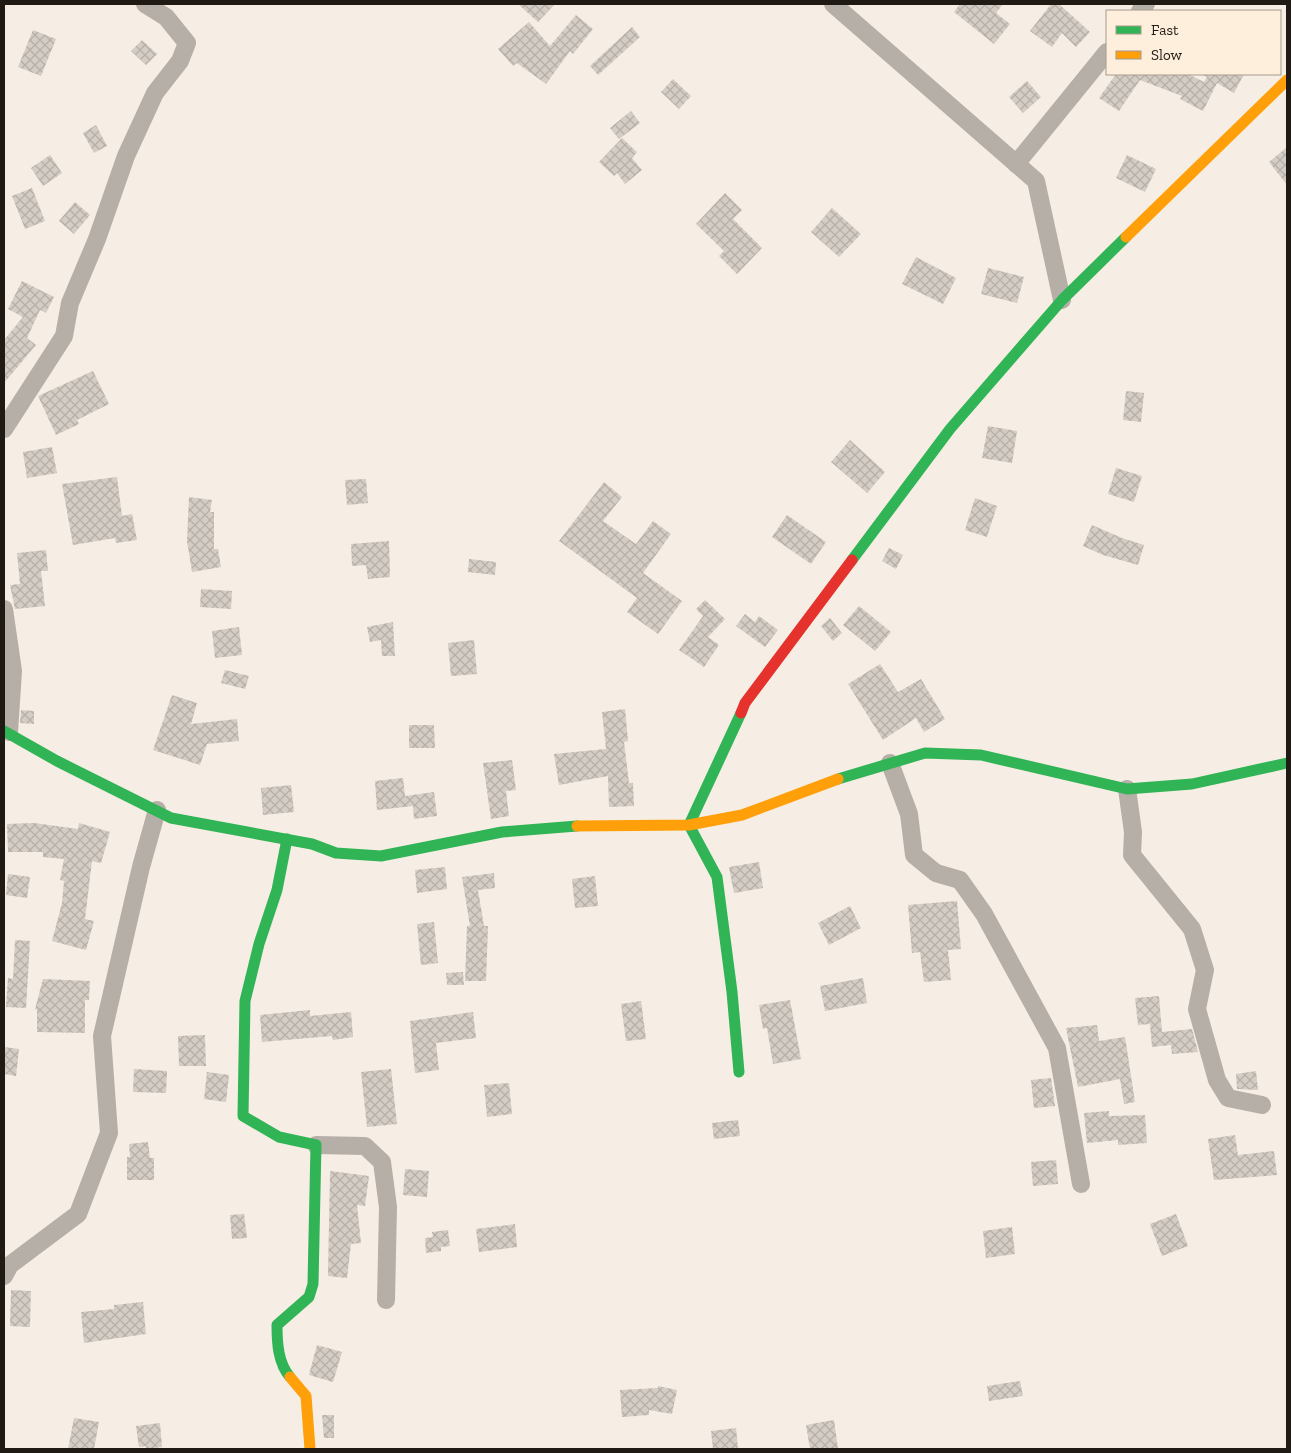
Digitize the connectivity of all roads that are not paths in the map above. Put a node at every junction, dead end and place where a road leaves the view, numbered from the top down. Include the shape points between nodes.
1 (145, 4) edge
2 (833, 4) edge
3 (1106, 53) edge
4 (1287, 80) edge
5 (1016, 164) junction
6 (1062, 300) junction
7 (4, 429) edge
8 (4, 609) edge
9 (6, 731) edge
10 (890, 763) junction
11 (1287, 763) edge
12 (1127, 789) junction
13 (157, 810) junction
14 (689, 825) junction
15 (287, 839) junction
16 (739, 1072) dead end
17 (1262, 1105) dead end
18 (316, 1145) junction
19 (1081, 1184) dead end
20 (4, 1276) edge
21 (386, 1300) dead end
22 (310, 1449) edge

1 - 7 street via 166,17 187,43 180,61 155,94 126,156 97,239 70,302 64,336
2 - 5 street
3 - 5 street
4 - 6 street
5 - 6 street via 1036,181
6 - 14 street via 950,429 745,703
8 - 9 street via 13,671
9 - 13 street via 57,761
10 - 12 street via 925,753 981,756
10 - 14 street via 742,815
10 - 19 street via 909,814 914,855 936,874 960,880 984,914 1057,1048
11 - 12 street via 1192,784
12 - 17 street via 1133,832 1132,855 1192,929 1205,970 1197,1009 1217,1080 1228,1098
13 - 15 street via 171,818
13 - 20 street via 102,1036 109,1133 78,1214 10,1265
14 - 15 street via 578,826 502,832 380,856 336,853
14 - 16 street via 717,877
15 - 18 street via 277,890 245,1001 243,1116 280,1137
18 - 21 street via 365,1146 382,1162 388,1207
18 - 22 street via 313,1284 309,1297 277,1325 277,1342 284,1369 306,1396

